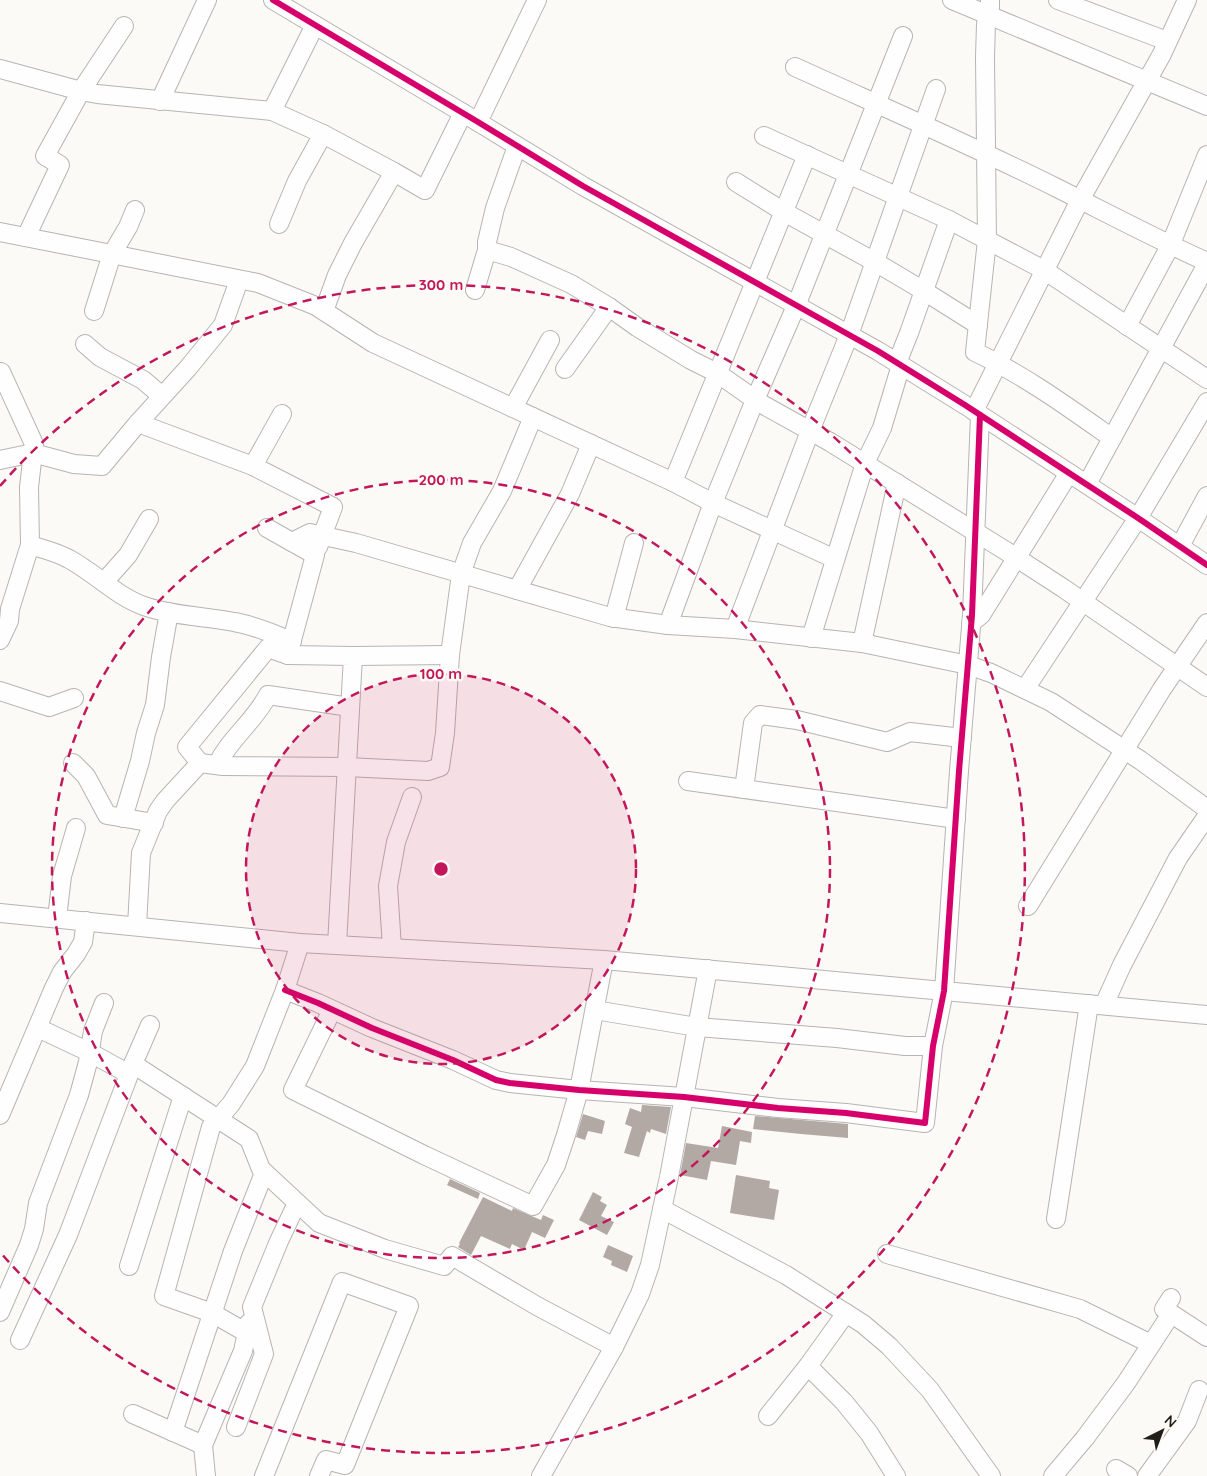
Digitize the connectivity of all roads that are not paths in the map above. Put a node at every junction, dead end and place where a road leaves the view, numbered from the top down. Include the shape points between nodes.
1 (207, 0) edge
2 (273, 0) edge
3 (952, 0) edge
4 (1058, 0) edge
5 (536, 1) edge
6 (1181, 2) edge
7 (989, 8) edge
8 (315, 25) junction
9 (124, 26) dead end
10 (903, 36) dead end
11 (1167, 41) junction
12 (795, 68) dead end
13 (0, 69) edge
14 (1147, 80) junction
15 (936, 89) dead end
16 (81, 91) junction
17 (160, 101) junction
18 (876, 104) junction
19 (1207, 106) edge
20 (272, 111) junction
21 (463, 113) junction
22 (478, 122) junction
23 (923, 125) junction
24 (323, 134) junction
25 (764, 136) dead end
26 (517, 146) junction
27 (986, 154) junction
28 (807, 155) junction
29 (1207, 155) edge
30 (394, 172) junction
31 (848, 174) junction
32 (736, 182) dead end
33 (898, 196) junction
34 (1080, 200) junction
35 (135, 210) dead end
36 (784, 212) junction
37 (949, 220) junction
38 (279, 224) dead end
39 (0, 232) edge
40 (825, 234) junction
41 (26, 237) junction
42 (987, 240) junction
43 (1170, 246) junction
44 (487, 250) junction
45 (112, 254) junction
46 (875, 262) junction
47 (1207, 263) edge
48 (1044, 270) junction
49 (239, 280) junction
50 (755, 282) junction
51 (475, 290) dead end
52 (924, 291) junction
53 (796, 306) junction
54 (610, 307) junction
55 (94, 311) dead end
56 (324, 311) junction
57 (978, 325) junction
58 (1127, 326) junction
59 (849, 335) junction
60 (550, 340) dead end
61 (85, 344) dead end
62 (1161, 349) junction
63 (998, 363) junction
64 (899, 364) junction
65 (565, 369) dead end
66 (2, 372) dead end
67 (717, 374) junction
68 (1207, 379) edge
69 (162, 396) junction
70 (756, 400) junction
71 (1207, 402) edge
72 (513, 408) junction
73 (977, 413) junction
74 (282, 414) dead end
75 (533, 417) junction
76 (138, 423) junction
77 (810, 431) junction
78 (1112, 438) junction
79 (591, 444) junction
80 (33, 453) junction
81 (0, 460) edge
82 (865, 463) junction
83 (254, 466) junction
84 (1070, 473) junction
85 (672, 482) junction
86 (897, 483) junction
87 (1087, 484) junction
88 (1207, 496) edge
89 (713, 503) junction
90 (1138, 518) junction
91 (149, 519) dead end
92 (267, 528) dead end
93 (772, 530) junction
94 (975, 532) junction
95 (323, 536) junction
96 (292, 542) junction
97 (634, 544) dead end
98 (30, 545) junction
99 (1180, 546) junction
100 (315, 555) junction
101 (1016, 558) junction
102 (835, 560) junction
103 (1207, 565) edge
104 (461, 574) junction
105 (104, 582) junction
106 (517, 590) junction
107 (1083, 602) junction
108 (5, 607) edge
109 (169, 612) junction
110 (614, 618) junction
111 (971, 623) junction
112 (1207, 623) edge
113 (668, 625) junction
114 (735, 629) junction
115 (811, 638) junction
116 (0, 640) edge
117 (862, 643) junction
118 (290, 648) junction
119 (450, 655) junction
120 (353, 656) junction
121 (968, 665) junction
122 (1177, 667) junction
123 (1207, 687) edge
124 (1025, 688) junction
125 (1, 695) edge
126 (74, 698) dead end
127 (350, 708) junction
128 (962, 738) junction
129 (1124, 749) junction
130 (73, 763) dead end
131 (209, 764) junction
132 (346, 767) junction
133 (688, 781) dead end
134 (744, 789) junction
135 (412, 797) dead end
136 (1207, 810) edge
137 (1207, 816) edge
138 (123, 818) junction
139 (956, 819) junction
140 (154, 822) junction
141 (76, 828) dead end
142 (1028, 906) dead end
143 (0, 912) edge
144 (57, 918) junction
145 (86, 921) junction
146 (137, 926) junction
147 (300, 943) junction
148 (337, 945) junction
149 (392, 948) junction
150 (604, 960) junction
151 (708, 970) junction
152 (285, 990) junction
153 (944, 991) junction
154 (104, 1003) dead end
155 (1096, 1005) junction
156 (332, 1010) junction
157 (595, 1010) junction
158 (1207, 1015) edge
159 (150, 1025) dead end
160 (697, 1027) junction
161 (38, 1028) junction
162 (933, 1046) junction
163 (89, 1052) junction
164 (131, 1069) junction
165 (579, 1090) junction
166 (183, 1096) junction
167 (684, 1097) junction
168 (0, 1115) edge
169 (218, 1120) junction
170 (264, 1173) junction
171 (297, 1203) junction
172 (662, 1210) junction
173 (1056, 1219) dead end
174 (887, 1254) dead end
175 (129, 1266) dead end
176 (252, 1307) junction
177 (0, 1312) edge
178 (212, 1313) junction
179 (846, 1313) junction
180 (247, 1333) junction
181 (1207, 1337) edge
182 (20, 1340) dead end
183 (1152, 1344) junction
184 (614, 1347) junction
185 (808, 1366) junction
186 (1199, 1390) dead end
187 (133, 1414) dead end
188 (768, 1416) dead end
189 (236, 1427) dead end
190 (173, 1432) junction
191 (203, 1445) junction
192 (206, 1476) edge
193 (264, 1476) edge
194 (319, 1476) edge
195 (541, 1476) edge
196 (896, 1476) edge
197 (991, 1476) edge
198 (1053, 1476) edge
199 (1147, 1476) edge

1 - 17 street
2 - 8 street
3 - 7 street
4 - 11 street
5 - 22 street
6 - 11 street
7 - 14 street
7 - 27 street via 985,57
8 - 20 street
8 - 21 street
9 - 16 street
10 - 18 street
11 - 14 street
12 - 18 street
13 - 16 street
14 - 19 street
14 - 34 street
15 - 23 street
16 - 17 street
16 - 41 street via 45,156 60,166
17 - 20 street
18 - 23 street
18 - 31 street
20 - 24 street
21 - 22 street
21 - 30 street via 424,190
22 - 26 street
23 - 27 street
23 - 33 street
24 - 30 street
24 - 38 street
25 - 28 street
26 - 44 street via 495,208
26 - 50 street
27 - 34 street
27 - 42 street
28 - 31 street
28 - 36 street
29 - 43 street
30 - 56 street via 353,242
31 - 33 street
31 - 40 street
32 - 36 street
33 - 37 street
33 - 46 street
34 - 43 street
34 - 48 street
35 - 45 street
36 - 40 street
36 - 50 street
37 - 42 street
37 - 52 street
39 - 41 street
40 - 46 street
40 - 53 street
41 - 45 street
42 - 48 street
42 - 57 street
43 - 47 street
43 - 58 street
44 - 51 street
44 - 54 street via 571,284
45 - 49 street
45 - 55 street
46 - 52 street
46 - 59 street
47 - 62 street
48 - 58 street
48 - 63 street
49 - 56 street via 258,283
49 - 69 street via 223,325
50 - 53 street
50 - 67 street
52 - 57 street
52 - 64 street
53 - 59 street
53 - 70 street
54 - 65 street
54 - 67 street via 637,327
56 - 72 street via 373,343
57 - 63 street via 975,352
58 - 62 street
59 - 64 street
59 - 77 street
60 - 72 street
61 - 69 street via 100,357 143,380
62 - 68 street
62 - 78 street
63 - 73 street
63 - 78 street
64 - 73 street
64 - 82 street via 882,428
66 - 80 street via 34,444
67 - 70 street
67 - 85 street
69 - 76 street
70 - 77 street
70 - 89 street
71 - 90 street
72 - 75 street
73 - 84 street
73 - 94 street
74 - 83 street
75 - 79 street
75 - 104 street via 502,491 472,543
76 - 80 street via 102,466 74,464
76 - 83 street
77 - 82 street
77 - 93 street
78 - 87 street
79 - 85 street
79 - 106 street via 570,494
80 - 81 street
80 - 98 street via 29,487
82 - 86 street
82 - 102 street
83 - 95 street via 333,507
84 - 87 street
84 - 101 street
85 - 89 street
86 - 94 street
86 - 117 street
87 - 90 street
88 - 99 street
89 - 93 street
89 - 113 street
90 - 99 street
90 - 107 street
91 - 105 street via 128,555
92 - 96 street
93 - 102 street
93 - 114 street
94 - 101 street
94 - 111 street
95 - 96 street via 310,533
95 - 100 street
95 - 104 street
96 - 100 street
97 - 110 street
98 - 105 street via 71,560
98 - 108 street
99 - 103 street
100 - 118 street
101 - 107 street
101 - 111 street via 981,615
102 - 115 street
104 - 106 street
104 - 119 street
105 - 109 street via 130,600
106 - 110 street
107 - 122 street
107 - 124 street
108 - 116 street via 9,621
109 - 118 street via 260,629
109 - 138 street via 155,705
110 - 113 street
111 - 121 street
112 - 122 street
113 - 114 street
114 - 115 street
115 - 117 street
117 - 121 street
118 - 120 street
118 - 131 street via 268,648 187,748
119 - 120 street
119 - 132 street via 440,767 428,770
120 - 127 street
121 - 124 street
121 - 128 street
122 - 123 street
122 - 129 street
124 - 129 street
125 - 126 street via 49,707
127 - 131 street via 268,695 262,708 245,728
127 - 132 street
128 - 134 street via 910,732 887,742 796,720 760,715 752,722
128 - 139 street
129 - 136 street
129 - 142 street
130 - 138 street via 86,776 106,815
131 - 132 street
131 - 140 street via 165,801
132 - 148 street
133 - 134 street
134 - 139 street
135 - 149 street via 396,842 388,886
137 - 155 street via 1178,858 1122,965
138 - 140 street
139 - 153 street
140 - 146 street via 141,853
141 - 144 street via 62,876
143 - 144 street
144 - 145 street
145 - 146 street
145 - 161 street via 83,942 62,972
146 - 147 street
147 - 148 street
147 - 152 street
148 - 149 street
149 - 150 street
150 - 151 street
150 - 157 street
151 - 153 street
151 - 160 street
152 - 156 street
152 - 169 street via 255,1066
153 - 155 street
153 - 162 street
154 - 163 street via 93,1030
155 - 158 street
155 - 173 street
156 - 165 street via 496,1080
156 - 165 street via 293,1090 533,1206 556,1165
157 - 160 street
157 - 165 street
159 - 164 street
160 - 162 street
160 - 167 street
161 - 163 street
161 - 168 street
162 - 167 street via 925,1122
163 - 164 street
163 - 177 street via 78,1095 38,1203 29,1245
164 - 166 street
164 - 182 street via 68,1235
165 - 167 street
166 - 169 street
166 - 175 street
167 - 172 street
169 - 170 street via 249,1140
169 - 178 street via 211,1127 164,1296
170 - 171 street
170 - 178 street
171 - 176 street
171 - 184 street via 319,1223 385,1249 444,1266 452,1256
172 - 179 street via 786,1275
172 - 184 street via 645,1280
174 - 183 street via 1080,1309
176 - 180 street
176 - 189 street via 264,1354
178 - 180 street
178 - 190 street
179 - 185 street
179 - 197 street via 889,1346 930,1390
180 - 191 street via 243,1351
181 - 183 street via 1171,1306
183 - 198 street via 1126,1384
184 - 195 street
185 - 188 street
185 - 196 street via 854,1414
186 - 199 street via 1187,1421
187 - 190 street
190 - 191 street
191 - 192 street
193 - 194 street via 342,1282 409,1306 345,1465 326,1460

